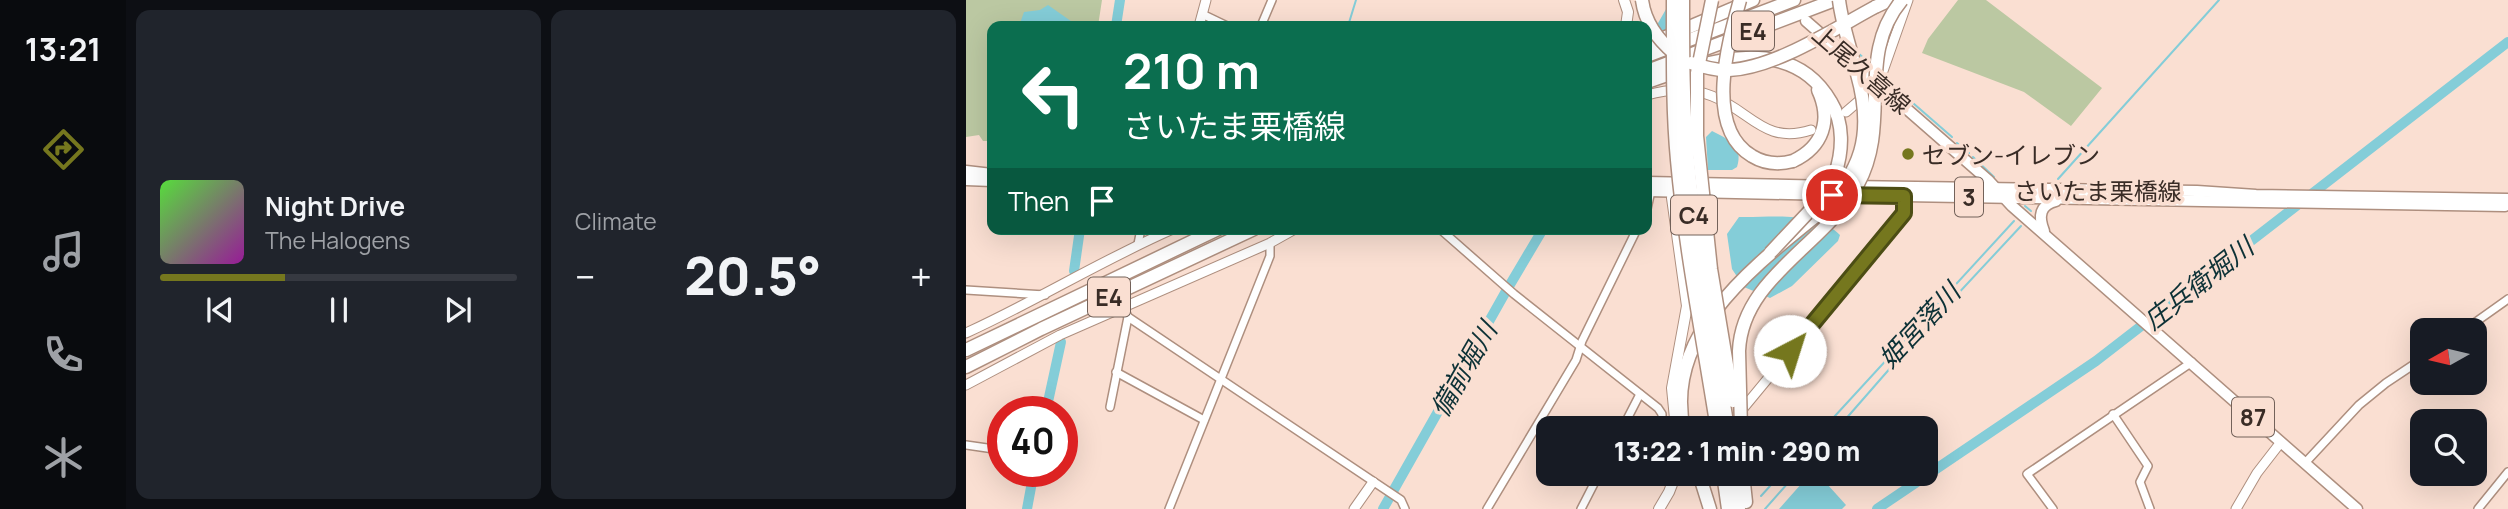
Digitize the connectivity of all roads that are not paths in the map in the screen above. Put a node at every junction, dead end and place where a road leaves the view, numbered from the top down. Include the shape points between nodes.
1 (1206, 0) edge
2 (1272, 0) edge
3 (1624, 0) edge
4 (1642, 0) edge
5 (1673, 0) edge
6 (1684, 0) edge
7 (1712, 0) edge
8 (1740, 0) edge
9 (1753, 0) edge
10 (1794, 0) edge
11 (1837, 0) edge
12 (1890, 0) edge
13 (1902, 0) edge
14 (1908, 0) edge
15 (1202, 14) junction
16 (1200, 21) edge
17 (1217, 21) edge
18 (1263, 21) edge
19 (1627, 21) edge
20 (1648, 21) edge
21 (1806, 21) dead end
22 (1652, 29) edge
23 (1652, 43) edge
24 (1652, 54) edge
25 (1652, 69) edge
26 (1802, 72) junction
27 (1877, 82) junction
28 (1652, 86) edge
29 (1652, 90) edge
30 (1846, 112) dead end
31 (1811, 130) dead end
32 (1970, 165) junction
33 (966, 172) edge
34 (987, 174) edge
35 (966, 180) edge
36 (987, 181) edge
37 (1673, 187) junction
38 (1652, 188) edge
39 (1954, 188) junction
40 (2001, 194) junction
41 (1904, 196) junction
42 (2066, 199) junction
43 (2295, 199) junction
44 (2316, 199) junction
45 (2508, 199) edge
46 (2508, 206) edge
47 (1140, 235) edge
48 (1159, 235) edge
49 (1206, 235) edge
50 (1241, 235) edge
51 (1284, 235) edge
52 (1447, 235) edge
53 (1634, 235) edge
54 (2046, 235) junction
55 (1270, 243) junction
56 (1138, 244) junction
57 (1770, 253) junction
58 (966, 290) edge
59 (1046, 295) junction
60 (2508, 299) edge
61 (1126, 312) junction
62 (2481, 318) edge
63 (966, 333) edge
64 (1580, 346) junction
65 (966, 350) edge
66 (2192, 362) junction
67 (966, 367) edge
68 (2410, 367) edge
69 (1116, 372) junction
70 (1221, 380) junction
71 (966, 385) edge
72 (1640, 394) junction
73 (1110, 407) dead end
74 (2113, 414) junction
75 (1629, 416) edge
76 (1661, 416) edge
77 (1675, 416) edge
78 (1682, 416) edge
79 (1715, 416) edge
80 (1725, 416) edge
81 (1738, 416) edge
82 (1738, 416) edge
83 (1740, 416) edge
84 (1204, 420) junction
85 (2281, 442) junction
86 (966, 445) edge
87 (987, 448) edge
88 (2305, 463) junction
89 (2508, 472) edge
90 (1376, 484) junction
91 (1593, 486) edge
92 (1671, 486) edge
93 (1703, 486) edge
94 (1725, 486) edge
95 (1736, 486) edge
96 (1744, 486) edge
97 (1169, 509) edge
98 (1354, 509) edge
99 (1405, 509) edge
100 (1487, 509) edge
101 (1581, 509) edge
102 (1659, 509) edge
103 (1710, 509) edge
104 (1728, 509) edge
105 (1739, 509) edge
106 (1747, 509) edge
107 (2053, 509) edge
108 (2150, 509) edge
109 (2236, 509) edge
110 (2357, 509) edge
111 (2478, 509) edge

1 - 15 street
2 - 18 street
3 - 19 main road
4 - 20 highway, bridge
5 - 79 highway, C4, bridge via 1677,158
6 - 80 highway, C4, bridge via 1689,173
7 - 82 highway, bridge via 1697,73 1697,136 1712,269
8 - 26 highway, bridge via 1724,83 1726,121 1749,155 1775,164 1793,161 1815,146 1824,130 1825,108 1817,88
9 - 23 highway, bridge
10 - 24 highway, E4, bridge
11 - 25 highway, E4
11 - 57 highway, bridge via 1864,104 1861,152 1853,174 1833,201
12 - 22 highway, bridge via 1783,55 1731,70 1711,69 1679,57
13 - 83 highway, bridge via 1878,46 1874,134 1859,183 1828,224 1756,297 1746,316 1739,338
14 - 27 street
15 - 16 street
15 - 17 street
21 - 27 main road, 上尾久喜線 / 87
26 - 28 highway via 1780,61 1741,58 1688,68 1664,76
26 - 57 highway, bridge via 1821,87 1836,114 1841,147 1835,174 1818,202
27 - 30 street
27 - 32 main road, 上尾久喜線 / 87
29 - 31 street via 1702,93 1770,132
32 - 39 main road via 1970,180
32 - 40 main road, 上尾久喜線 / 87
33 - 34 main road
35 - 36 main road
37 - 38 main road, さいたま栗橋線 / 3
37 - 39 main road, さいたま栗橋線 / 3
37 - 41 main road, さいたま栗橋線 / 3
37 - 77 main road via 1686,306 1672,388
39 - 40 main road, さいたま栗橋線 / 3
40 - 41 main road, さいたま栗橋線 / 3
40 - 42 main road, さいたま栗橋線 / 3
40 - 43 main road, さいたま栗橋線 / 3 via 2197,191
40 - 54 main road, 上尾久喜線 / 87
41 - 81 street via 1902,216
42 - 43 main road, さいたま栗橋線 / 3
42 - 54 main road via 2042,209 2040,222
43 - 44 main road, さいたま栗橋線 / 3
44 - 45 main road, さいたま栗橋線 / 3
44 - 46 main road, さいたま栗橋線 / 3
47 - 56 street
48 - 56 street
49 - 65 highway, E4
50 - 67 highway, E4
51 - 55 street
52 - 64 street
53 - 64 street
54 - 66 main road, 上尾久喜線 / 87
55 - 61 street
55 - 70 street via 1270,256
56 - 59 street
57 - 78 highway, bridge via 1723,301 1695,343 1683,378
58 - 59 street
59 - 63 street
60 - 62 street
61 - 69 street
61 - 70 street
61 - 71 street via 1051,339
64 - 72 street
64 - 100 street
66 - 74 street
66 - 85 main road, 上尾久喜線 / 87
68 - 88 street via 2359,405
69 - 73 street
69 - 84 street
70 - 84 street
70 - 90 street
72 - 75 street
72 - 76 street via 1660,410
74 - 107 street via 2027,474
74 - 108 street via 2148,466 2140,482
84 - 97 street
85 - 88 main road, 上尾久喜線 / 87
85 - 109 street
86 - 87 street
88 - 110 main road, 上尾久喜線 / 87
89 - 111 street
90 - 98 street
90 - 99 street via 1401,500
91 - 101 street
92 - 102 main road
93 - 103 highway
94 - 104 highway
95 - 105 highway
96 - 106 highway

